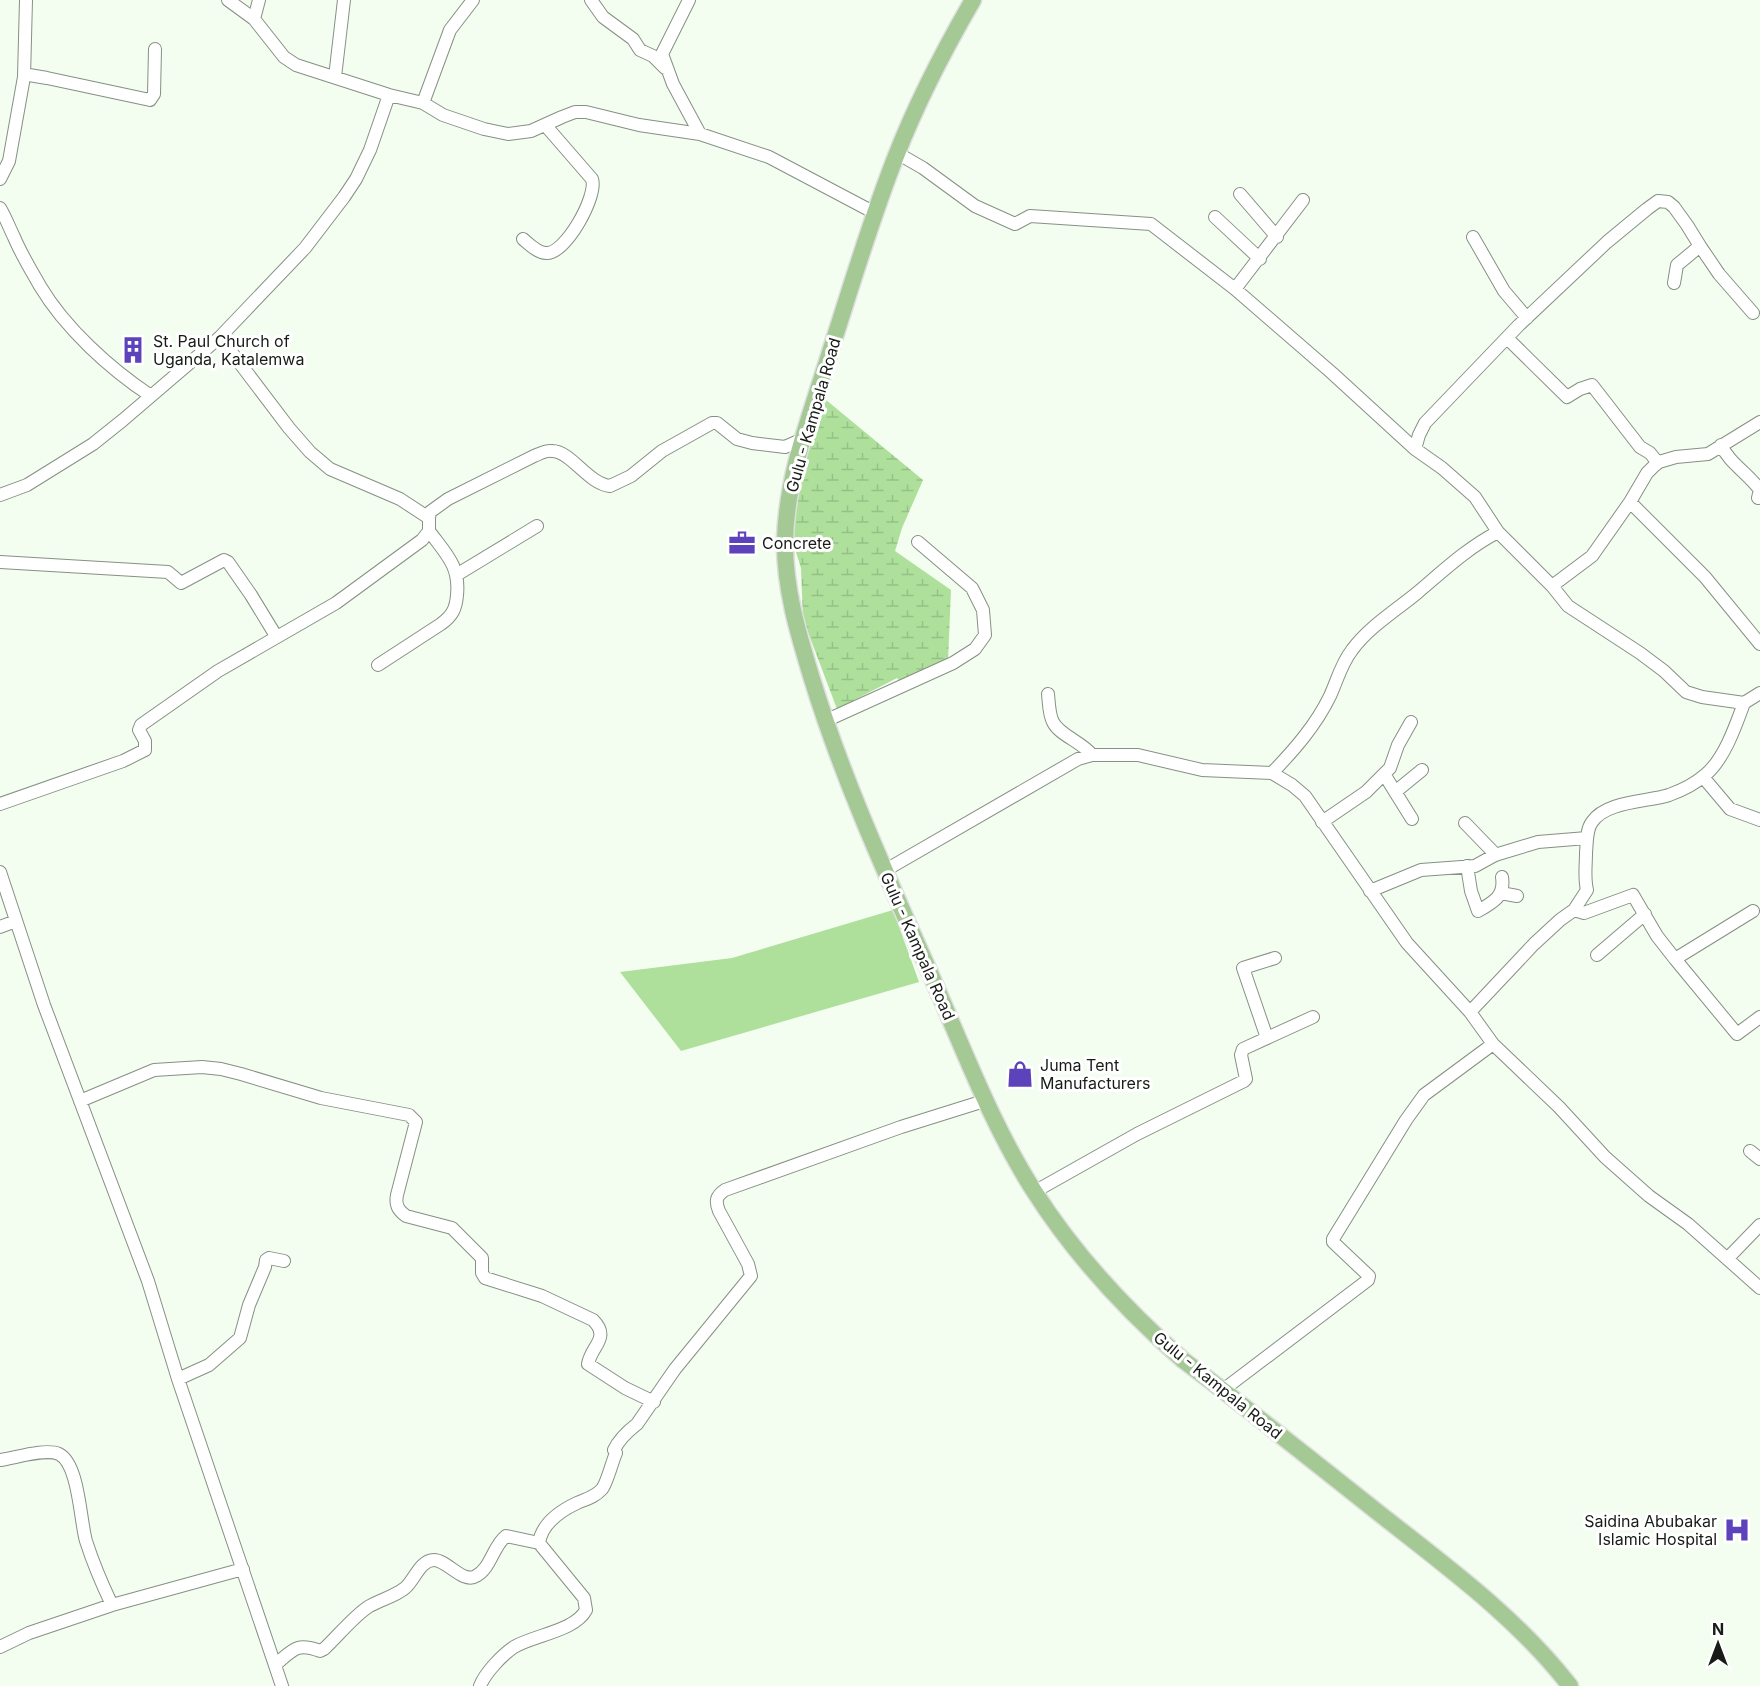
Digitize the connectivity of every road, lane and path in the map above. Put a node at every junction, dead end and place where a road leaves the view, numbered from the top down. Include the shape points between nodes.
1 (26, 0) edge
2 (228, 0) edge
3 (259, 0) edge
4 (344, 0) edge
5 (473, 0) edge
6 (591, 0) edge
7 (689, 0) edge
8 (973, 0) edge
9 (254, 19) junction
10 (156, 49) dead end
11 (666, 69) junction
12 (24, 76) junction
13 (334, 76) junction
14 (389, 95) junction
15 (423, 103) junction
16 (546, 126) junction
17 (700, 134) junction
18 (897, 153) junction
19 (0, 179) edge
20 (1240, 194) dead end
21 (1303, 200) dead end
22 (0, 208) edge
23 (875, 213) junction
24 (1215, 217) dead end
25 (1277, 237) junction
26 (1473, 237) dead end
27 (523, 238) dead end
28 (1700, 246) junction
29 (1260, 259) junction
30 (1674, 283) dead end
31 (1235, 289) junction
32 (1754, 314) dead end
33 (1527, 318) junction
34 (220, 337) junction
35 (1507, 338) junction
36 (151, 396) junction
37 (1760, 422) edge
38 (802, 439) junction
39 (1721, 445) junction
40 (1415, 449) junction
41 (1658, 463) junction
42 (0, 495) edge
43 (1758, 498) dead end
44 (1630, 502) junction
45 (429, 525) junction
46 (537, 526) dead end
47 (1498, 532) junction
48 (918, 542) dead end
49 (0, 562) edge
50 (458, 574) junction
51 (1552, 586) junction
52 (276, 636) junction
53 (1760, 644) edge
54 (378, 665) dead end
55 (1760, 693) edge
56 (1048, 694) dead end
57 (1744, 703) junction
58 (825, 721) junction
59 (1411, 722) dead end
60 (1092, 756) junction
61 (1422, 770) dead end
62 (1272, 773) junction
63 (1384, 774) junction
64 (1703, 777) junction
65 (1395, 792) junction
66 (0, 804) edge
67 (1412, 819) dead end
68 (1760, 820) edge
69 (1322, 822) junction
70 (1465, 823) dead end
71 (1587, 838) junction
72 (1496, 855) junction
73 (1467, 866) junction
74 (884, 871) junction
75 (0, 872) edge
76 (1503, 877) dead end
77 (1370, 891) junction
78 (1501, 893) junction
79 (1517, 896) dead end
80 (1574, 910) junction
81 (1754, 911) dead end
82 (1645, 914) junction
83 (16, 921) junction
84 (0, 927) edge
85 (1597, 956) dead end
86 (1275, 957) dead end
87 (1675, 959) junction
88 (1470, 1012) junction
89 (1313, 1017) dead end
90 (1760, 1017) edge
91 (1267, 1038) junction
92 (1493, 1044) junction
93 (80, 1101) junction
94 (984, 1101) junction
95 (1034, 1192) junction
96 (1760, 1225) edge
97 (1727, 1259) junction
98 (284, 1261) dead end
99 (1760, 1288) edge
100 (178, 1379) junction
101 (1223, 1390) junction
102 (654, 1402) junction
103 (0, 1460) edge
104 (539, 1543) junction
105 (243, 1569) junction
106 (112, 1605) junction
107 (0, 1647) edge
108 (274, 1665) junction
109 (282, 1686) edge
110 (480, 1686) edge
111 (1570, 1686) edge

1 - 12 street
2 - 9 street
3 - 9 street
4 - 13 street
5 - 15 street via 450,30
6 - 11 street via 603,17
7 - 11 street via 662,54
8 - 18 main road, Gulu - Kampala Road via 948,41
9 - 13 street via 288,61
10 - 12 street via 154,94 150,100
11 - 17 street
12 - 19 street via 9,161
13 - 14 street
14 - 15 street
14 - 34 street via 370,150 344,197 305,248
15 - 16 street via 443,116 497,132 524,133
16 - 17 street via 575,112 586,112
16 - 27 street via 592,180 594,189 581,219 554,252 543,253
17 - 23 street via 769,157
18 - 23 main road, Gulu - Kampala Road
18 - 31 street via 975,206 1015,224 1030,216 1151,224
20 - 25 street
21 - 25 street
22 - 36 street via 41,288 74,330
23 - 38 main road, Gulu - Kampala Road
24 - 29 street
25 - 29 street
26 - 33 street via 1503,291
28 - 30 street via 1677,265
28 - 32 street
28 - 33 street via 1674,207 1658,201 1607,242
29 - 31 street
31 - 40 street
33 - 35 street
34 - 36 street
34 - 45 street via 310,452 330,469 400,499
35 - 40 street via 1425,423
35 - 41 street via 1567,397 1592,385 1640,447
36 - 42 street via 93,444 27,485
37 - 39 street
38 - 45 street via 785,447 752,443 737,439 712,423 610,486 594,480 567,457 552,450 448,499 430,512
38 - 58 main road, Gulu - Kampala Road via 789,490 785,566 793,613
39 - 41 street via 1708,453
39 - 43 street via 1732,462 1754,481 1760,490
40 - 47 street via 1475,497
41 - 44 street via 1647,473
44 - 51 street via 1592,556
44 - 53 street via 1705,577
45 - 50 street
45 - 52 street via 422,540 410,550 336,603
46 - 50 street
47 - 51 street
47 - 62 street via 1456,560 1350,651 1330,697 1303,740
48 - 58 street via 972,588 983,610 986,635 975,649 953,663
49 - 52 street via 168,572 181,583 224,560
50 - 54 street via 450,618
51 - 57 street via 1568,606 1640,653 1686,692
52 - 66 street via 141,724 145,750
55 - 57 street
56 - 60 street via 1052,721 1059,731 1072,737
57 - 64 street via 1734,732
58 - 74 main road, Gulu - Kampala Road
59 - 63 street
60 - 62 street via 1138,755 1202,770
60 - 74 street via 1078,759
61 - 65 street
62 - 69 street via 1305,796
63 - 65 street
63 - 69 street via 1366,792
64 - 68 street via 1730,809
64 - 71 street via 1669,795 1600,813 1591,823
65 - 67 street
69 - 77 street
70 - 72 street
71 - 72 street via 1538,842
71 - 80 street via 1587,890
72 - 73 street
73 - 77 street via 1421,870
73 - 78 street via 1478,911
74 - 94 main road, Gulu - Kampala Road
75 - 83 street
76 - 78 street
77 - 88 street via 1407,943
78 - 79 street
80 - 82 street via 1584,913 1633,895
80 - 88 street via 1534,944
81 - 87 street
82 - 85 street
82 - 87 street
83 - 84 street
83 - 93 street
86 - 91 street via 1243,968
87 - 90 street via 1737,1034
88 - 92 street
89 - 91 street
91 - 95 street via 1242,1050 1244,1081 1137,1134
92 - 97 street via 1605,1157
92 - 101 street via 1424,1095 1333,1239 1369,1276 1367,1282
93 - 100 street via 148,1281
93 - 102 street via 154,1070 202,1067 414,1118 396,1195 400,1212 452,1228 482,1258 485,1278 542,1296 592,1320 598,1326 600,1341 588,1364
94 - 95 main road, Gulu - Kampala Road
94 - 102 street via 901,1126 720,1193 718,1211 751,1276 675,1369
95 - 101 main road, Gulu - Kampala Road via 1093,1269 1151,1332
96 - 97 street
97 - 99 street
98 - 100 street via 266,1260 240,1338 209,1365
100 - 105 street
101 - 111 main road, Gulu - Kampala Road via 1494,1606
102 - 104 street via 617,1445 601,1490 548,1523
103 - 106 street via 49,1451 64,1457 76,1486 94,1567
104 - 108 street via 506,1536 484,1569 471,1578 439,1561 430,1561 404,1589 363,1610 324,1649 300,1646
104 - 110 street via 584,1598 586,1610 566,1626 514,1648 488,1671
105 - 106 street
105 - 108 street
106 - 107 street
108 - 109 street

